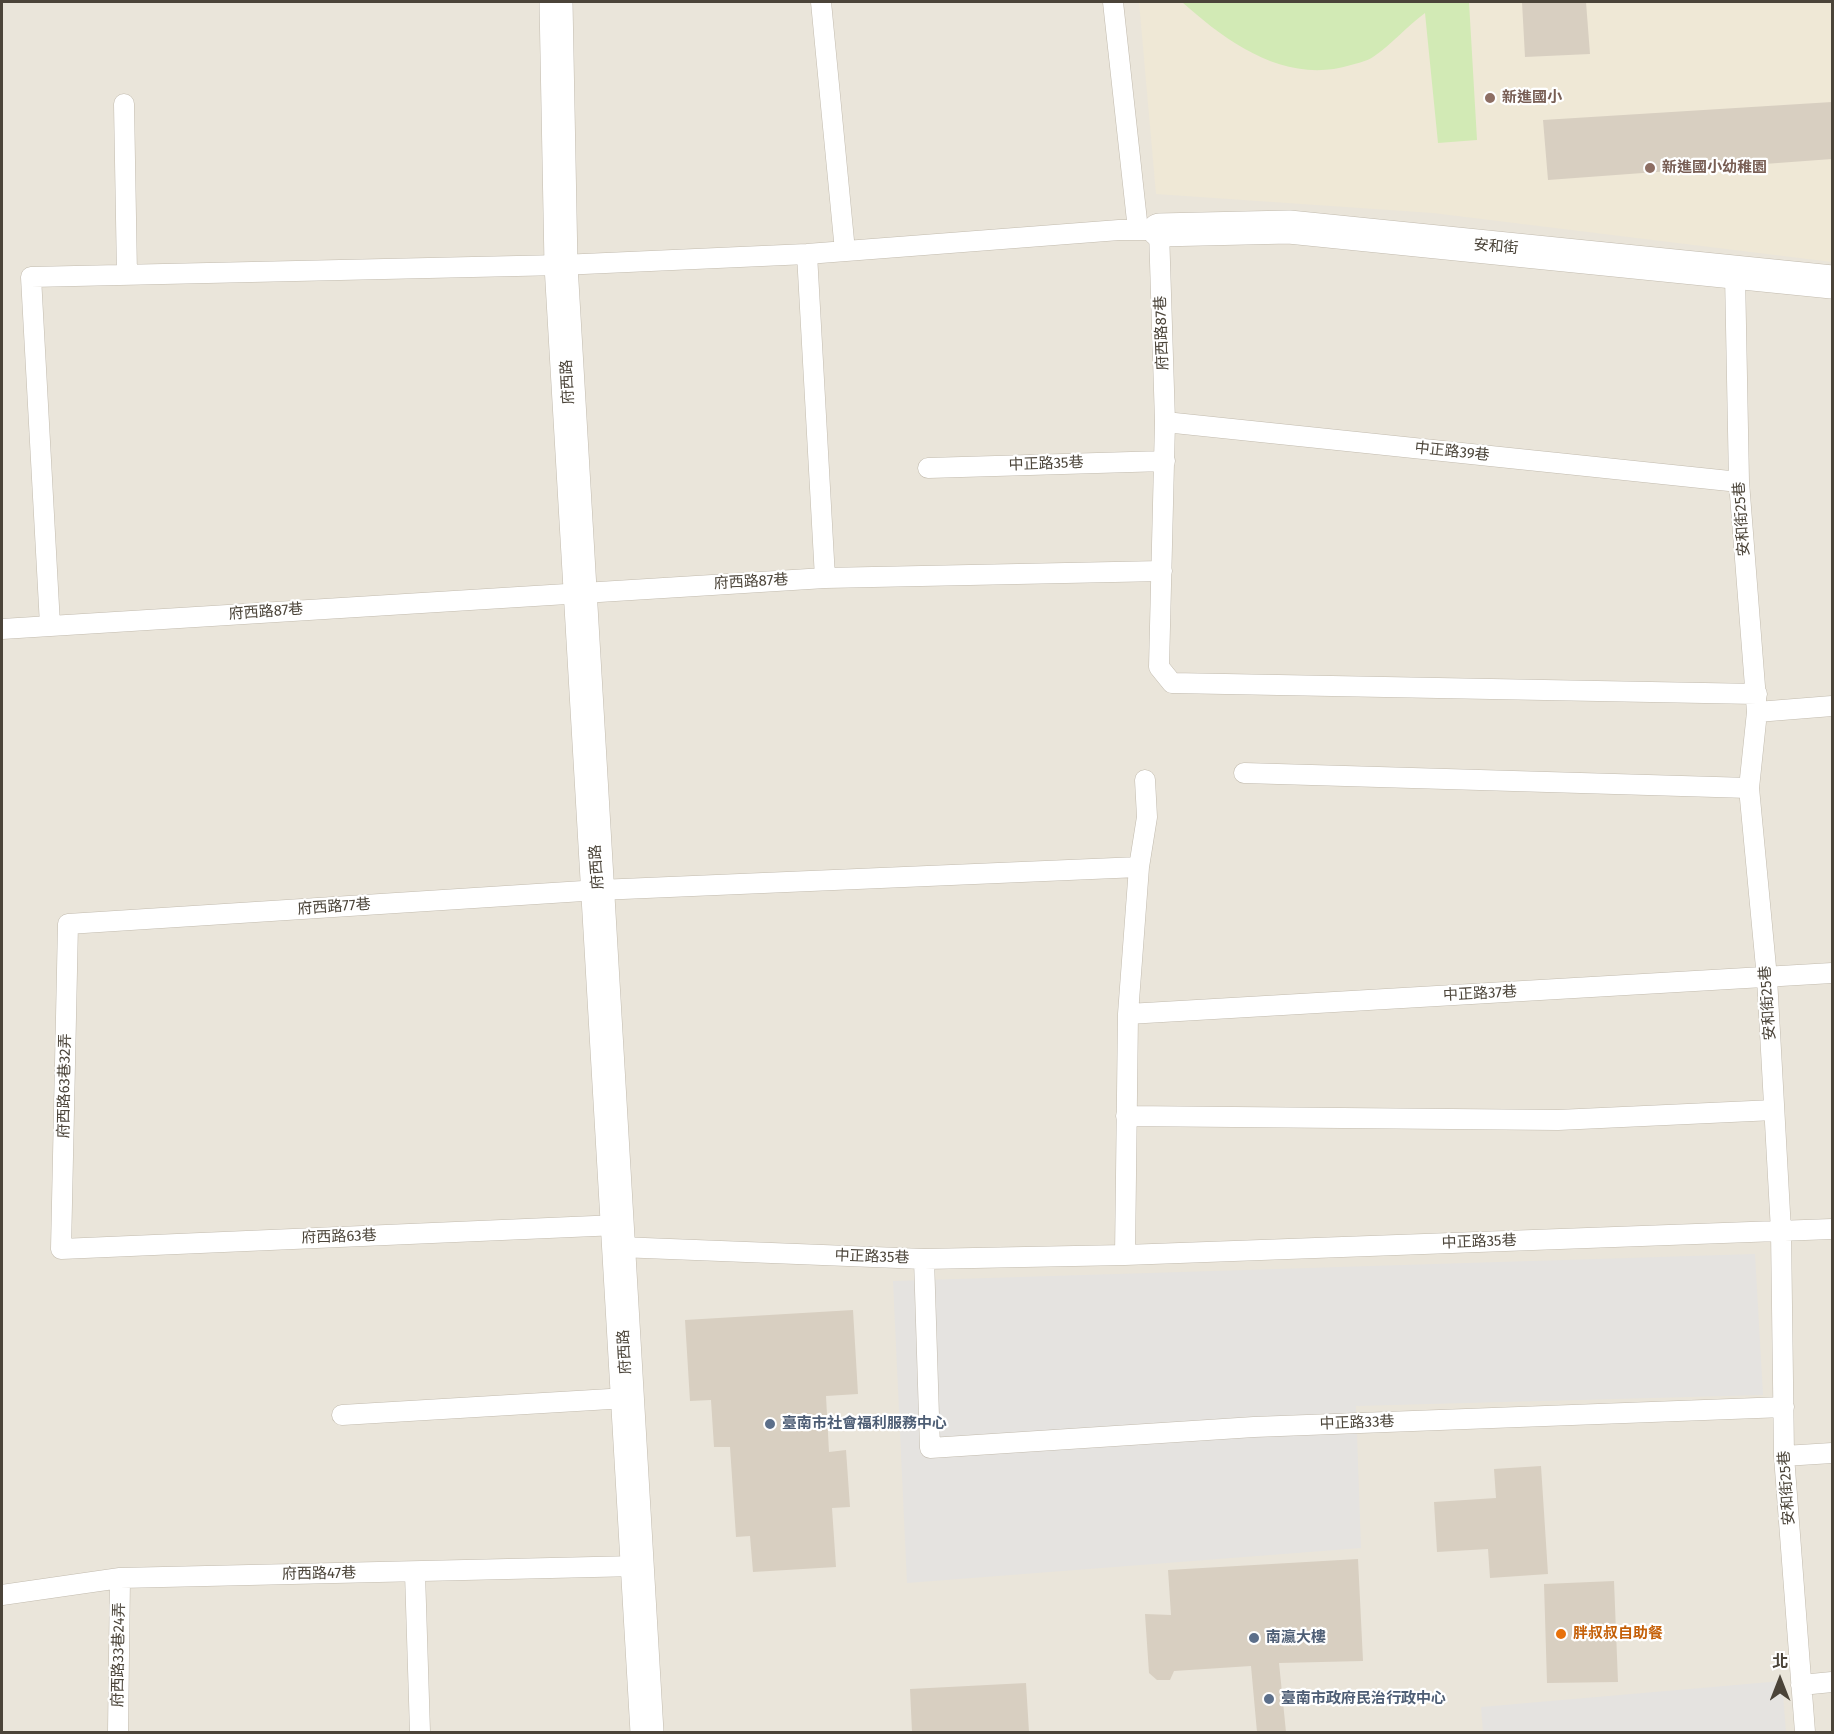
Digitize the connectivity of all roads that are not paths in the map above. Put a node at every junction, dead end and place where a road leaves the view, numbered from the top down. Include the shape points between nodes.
1 (556, 2) edge
2 (821, 2) edge
3 (1113, 2) edge
4 (124, 104) dead end
5 (1149, 230) junction
6 (845, 251) junction
7 (807, 254) junction
8 (561, 265) junction
9 (127, 274) junction
10 (1735, 274) junction
11 (1833, 282) edge
12 (1165, 422) junction
13 (1165, 461) junction
14 (928, 468) dead end
15 (1739, 482) junction
16 (1162, 571) junction
17 (825, 578) junction
18 (579, 593) junction
19 (50, 625) junction
20 (2, 629) edge
21 (1757, 703) junction
22 (1833, 706) edge
23 (1244, 773) dead end
24 (1145, 780) dead end
25 (1749, 788) junction
26 (1138, 867) junction
27 (599, 890) junction
28 (68, 924) joint
29 (1833, 973) edge
30 (1767, 978) junction
31 (1128, 1014) junction
32 (1774, 1110) junction
33 (1126, 1116) junction
34 (1833, 1229) edge
35 (1781, 1231) junction
36 (618, 1236) junction
37 (61, 1249) joint
38 (1125, 1255) junction
39 (924, 1259) junction
40 (627, 1398) junction
41 (1784, 1407) junction
42 (342, 1415) dead end
43 (1833, 1453) edge
44 (1784, 1456) junction
45 (637, 1566) junction
46 (415, 1573) junction
47 (120, 1578) junction
48 (2, 1595) edge
49 (1833, 1682) edge
50 (1801, 1685) junction
51 (118, 1732) edge
52 (420, 1732) edge
53 (647, 1732) edge
54 (1805, 1732) edge

1 - 8 street, 府西路
2 - 6 lane
3 - 5 lane, 府西路87巷
4 - 9 lane
5 - 6 lane
5 - 10 street, 安和街 via 1289,227 1559,252
5 - 12 lane, 府西路87巷
6 - 7 lane
7 - 8 lane
7 - 17 lane
8 - 9 lane
8 - 18 street, 府西路
9 - 19 lane via 31,277
10 - 11 street, 安和街
10 - 15 lane, 安和街25巷
12 - 13 lane, 府西路87巷
12 - 15 lane, 中正路39巷
13 - 14 lane, 中正路35巷
13 - 16 lane, 府西路87巷
15 - 21 lane, 安和街25巷
16 - 17 lane, 府西路87巷
16 - 21 lane via 1160,667 1172,682
17 - 18 lane, 府西路87巷
18 - 19 lane, 府西路87巷
18 - 27 street, 府西路
19 - 20 lane, 府西路87巷
21 - 22 lane
21 - 25 lane, 安和街25巷
23 - 25 lane
24 - 26 lane via 1147,817
25 - 30 lane, 安和街25巷
26 - 27 lane, 府西路77巷
26 - 31 lane
27 - 28 lane, 府西路77巷
27 - 36 street, 府西路
28 - 37 lane, 府西路63巷32弄
29 - 30 lane, 中正路37巷
30 - 31 lane, 中正路37巷
30 - 32 lane, 安和街25巷
31 - 33 lane
32 - 33 lane via 1558,1120
32 - 35 lane, 安和街25巷
33 - 38 lane
34 - 35 lane, 中正路35巷
35 - 38 lane, 中正路35巷
35 - 41 lane, 安和街25巷
36 - 37 lane, 府西路63巷
36 - 39 lane, 中正路35巷
36 - 40 street, 府西路
38 - 39 lane, 中正路35巷
39 - 41 lane, 中正路33巷 via 930,1448 1254,1427
40 - 42 lane
40 - 45 street, 府西路
41 - 44 lane, 安和街25巷
43 - 44 lane
44 - 50 lane, 安和街25巷
45 - 46 lane, 府西路47巷
45 - 53 street, 府西路
46 - 47 lane, 府西路47巷
46 - 52 lane
47 - 48 lane, 府西路47巷
47 - 51 lane, 府西路33巷24弄
49 - 50 lane
50 - 54 lane, 安和街25巷

